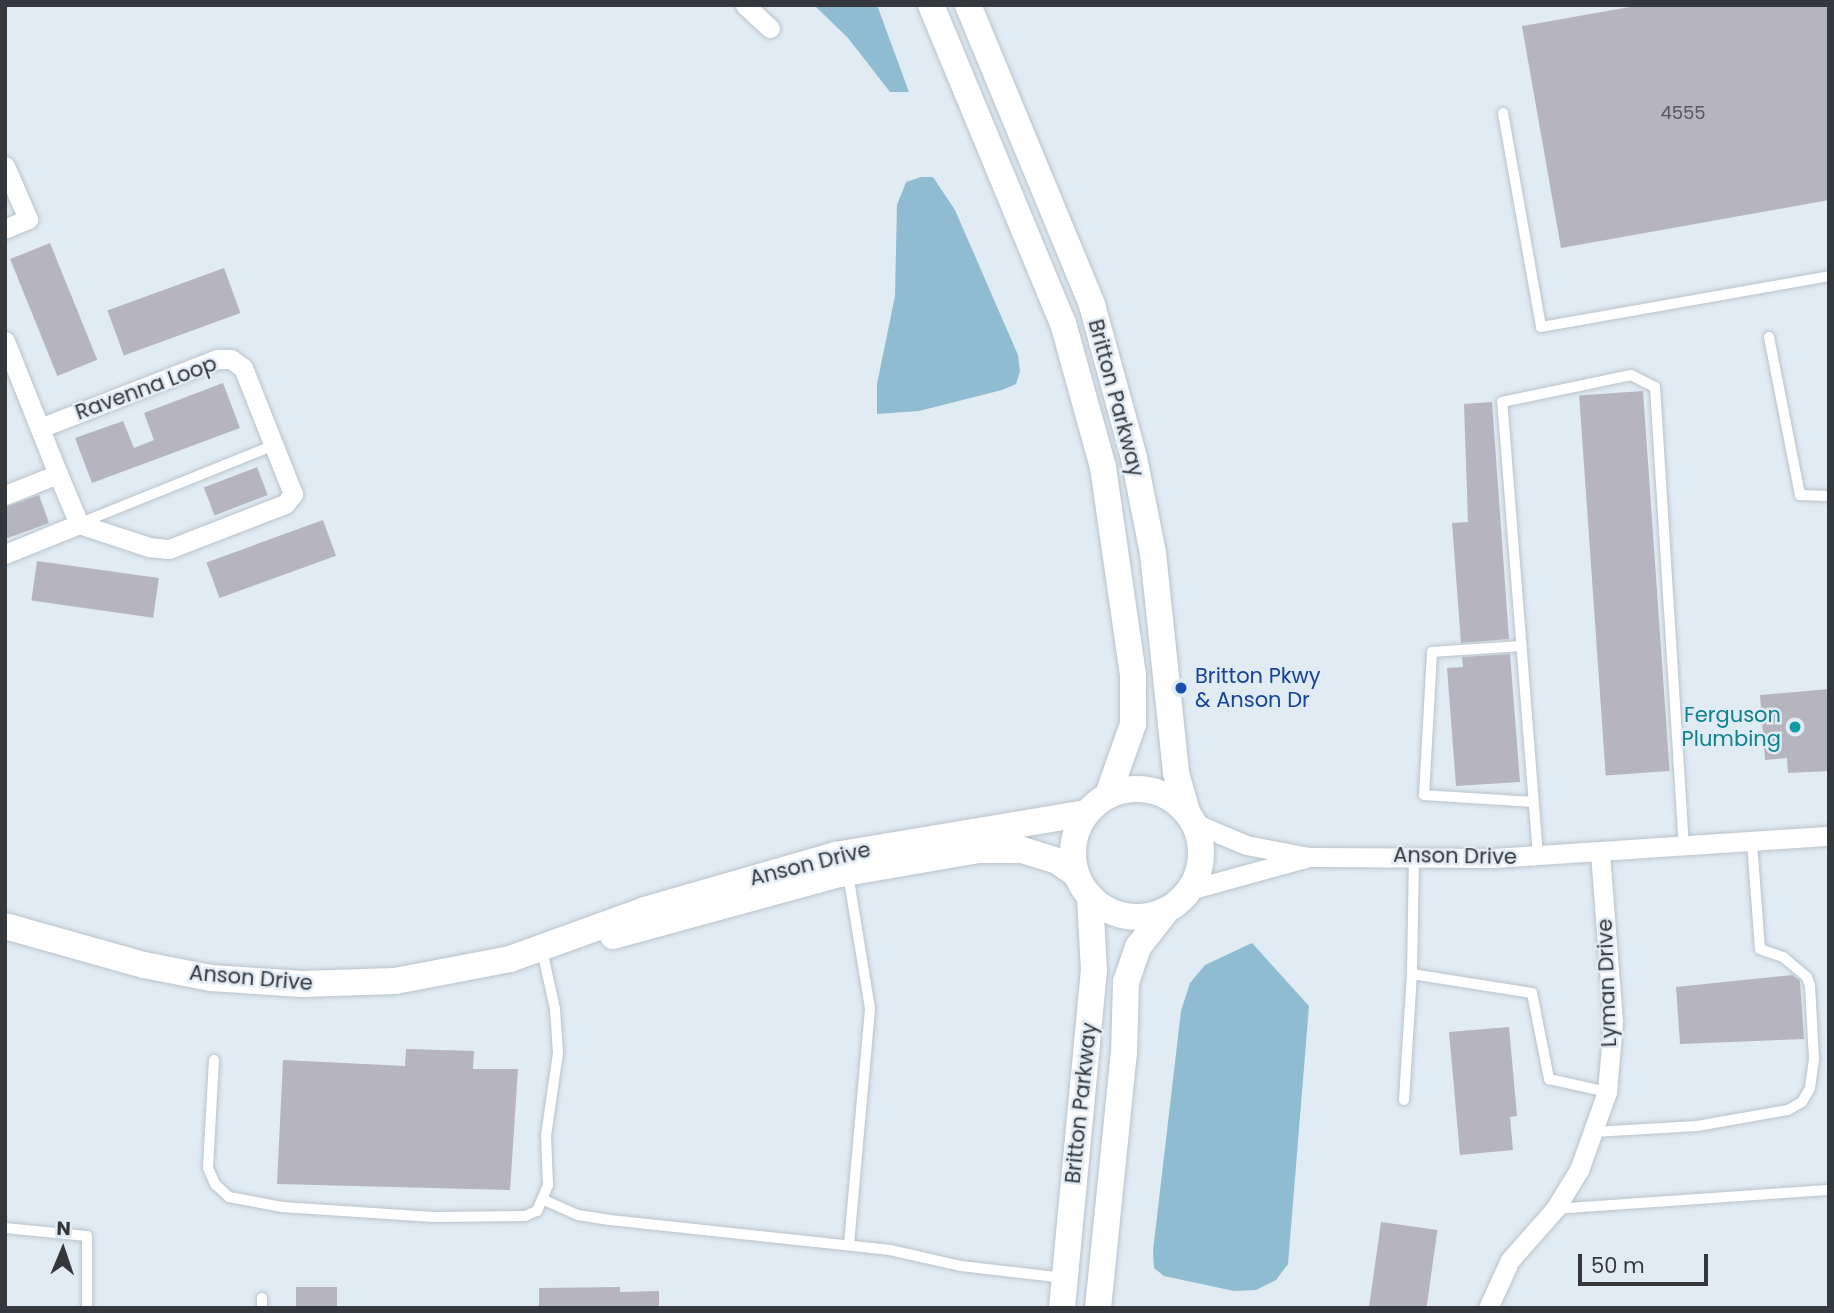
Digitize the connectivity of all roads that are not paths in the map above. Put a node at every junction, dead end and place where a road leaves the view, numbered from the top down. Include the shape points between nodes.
1 (745, 5) edge
2 (931, 5) edge
3 (968, 5) edge
4 (770, 28) dead end
5 (1503, 113) dead end
6 (5, 166) edge
7 (5, 229) edge
8 (1829, 276) edge
9 (1769, 337) dead end
10 (5, 341) edge
11 (40, 428) junction
12 (275, 445) junction
13 (58, 474) junction
14 (5, 495) edge
15 (1829, 496) edge
16 (79, 524) junction
17 (5, 554) edge
18 (1520, 646) junction
19 (1108, 794) junction
20 (1533, 802) junction
21 (1086, 813) junction
22 (1190, 818) junction
23 (1829, 836) edge
24 (1752, 842) junction
25 (1684, 847) junction
26 (1600, 853) junction
27 (1310, 856) junction
28 (1538, 856) junction
29 (1414, 857) junction
30 (848, 872) junction
31 (1076, 874) junction
32 (1189, 890) junction
33 (1090, 898) junction
34 (1167, 910) junction
35 (5, 926) edge
36 (542, 950) junction
37 (1412, 974) junction
38 (214, 1059) dead end
39 (1607, 1092) junction
40 (1404, 1100) dead end
41 (1594, 1132) junction
42 (1829, 1190) edge
43 (544, 1200) junction
44 (1555, 1209) junction
45 (5, 1228) edge
46 (849, 1245) junction
47 (1065, 1278) junction
48 (87, 1308) edge
49 (1062, 1308) edge
50 (1098, 1308) edge
51 (1489, 1308) edge

1 - 4 street
2 - 19 main road, Britton Parkway via 1063,323 1103,467 1133,675 1133,724
3 - 22 main road, Britton Parkway via 1092,305 1134,458 1153,553 1176,773
5 - 8 lane via 1541,327
6 - 7 street via 28,219
9 - 15 lane via 1800,495
10 - 11 street
11 - 12 street, Ravenna Loop via 217,359 231,359 243,368
11 - 13 street
12 - 16 lane
12 - 16 street, Ravenna Loop via 293,494 278,507 169,548 149,547
13 - 14 street
13 - 16 street
16 - 17 street
18 - 20 lane
18 - 20 lane via 1432,652 1424,795
18 - 25 lane via 1502,402 1631,375 1655,387
19 - 21 main road
19 - 22 main road via 1150,789
20 - 28 lane
21 - 31 main road via 1073,842
21 - 36 main road, Anson Drive via 835,855 645,910
22 - 27 street, Anson Drive via 1246,845
22 - 32 main road via 1201,856
23 - 24 street
24 - 25 street
24 - 41 lane via 1760,950 1783,957 1810,986 1814,1059 1810,1088 1802,1102 1788,1110 1696,1126
25 - 26 street
26 - 28 street, Anson Drive
26 - 39 street, Lyman Drive via 1613,1022
27 - 29 street, Anson Drive
27 - 32 street, Anson Drive
28 - 29 street, Anson Drive
29 - 37 lane
30 - 31 main road, Anson Drive via 990,850 1022,850 1057,861
30 - 36 main road, Anson Drive via 649,929
30 - 46 lane via 870,1009
31 - 33 main road
32 - 34 main road
33 - 34 main road via 1126,917
33 - 47 main road, Britton Parkway via 1094,971
34 - 50 main road, Britton Parkway via 1138,947 1126,982 1124,1053
35 - 36 main road, Anson Drive via 176,972 256,983 395,981 474,968
36 - 43 lane via 558,1030
37 - 39 lane via 1532,993 1549,1079
37 - 40 lane
38 - 43 lane via 208,1168 215,1184 229,1197 282,1207 504,1219 524,1216
39 - 41 street, Lyman Drive
41 - 44 street, Lyman Drive via 1579,1170
42 - 44 lane
43 - 46 lane via 578,1215 610,1220
44 - 51 street, Lyman Drive via 1510,1260
45 - 48 lane via 87,1236
46 - 47 lane
47 - 49 main road, Britton Parkway

